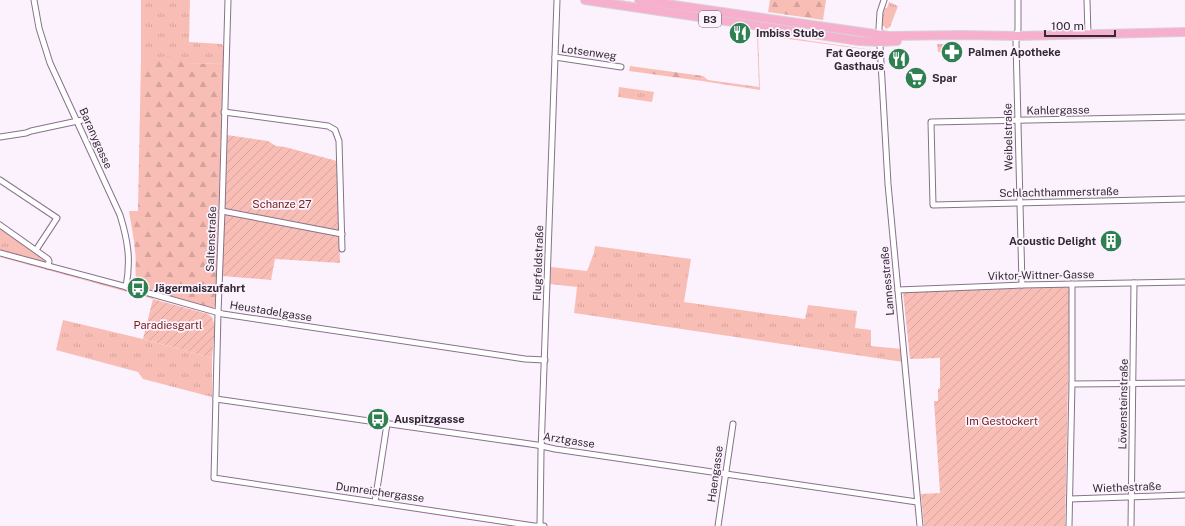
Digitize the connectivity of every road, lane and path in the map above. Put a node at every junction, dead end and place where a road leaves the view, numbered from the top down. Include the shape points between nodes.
1 (34, 0) edge
2 (228, 0) edge
3 (557, 0) edge
4 (585, 0) edge
5 (639, 0) edge
6 (884, 0) edge
7 (1018, 0) edge
8 (1087, 0) edge
9 (1185, 32) edge
10 (1088, 35) junction
11 (1018, 36) junction
12 (880, 38) junction
13 (555, 57) junction
14 (621, 67) dead end
15 (224, 112) junction
16 (1185, 117) edge
17 (87, 119) dead end
18 (1018, 120) junction
19 (78, 121) junction
20 (0, 137) edge
21 (0, 180) edge
22 (1185, 199) edge
23 (1020, 203) junction
24 (933, 205) joint
25 (222, 211) junction
26 (0, 225) edge
27 (342, 234) junction
28 (342, 249) dead end
29 (36, 250) junction
30 (0, 253) edge
31 (48, 266) junction
32 (1185, 282) edge
33 (1134, 283) junction
34 (1072, 284) junction
35 (1022, 285) junction
36 (126, 287) junction
37 (898, 290) junction
38 (218, 313) junction
39 (545, 360) junction
40 (1134, 383) junction
41 (1185, 383) edge
42 (1072, 384) junction
43 (216, 399) junction
44 (387, 424) junction
45 (733, 424) dead end
46 (542, 447) junction
47 (726, 474) junction
48 (214, 478) joint
49 (1185, 496) edge
50 (1132, 497) junction
51 (1070, 499) junction
52 (375, 502) junction
53 (918, 502) junction
54 (541, 526) edge
55 (718, 526) edge
56 (920, 526) edge
57 (1069, 526) edge
58 (1131, 526) edge

1 - 19 street, Baranygasse via 39,28 50,63
2 - 15 street, Saltenstraße
3 - 13 street, Flugfeldstraße
4 - 12 main road, B3 via 859,41
5 - 12 main road, B3
6 - 12 street, Lannesstraße via 880,18
7 - 11 street, Weibelstraße
8 - 10 street
9 - 10 main road, B3
10 - 11 main road, B3
11 - 12 main road, B3 via 958,39
11 - 18 street, Weibelstraße
12 - 37 street, Lannesstraße via 888,184
13 - 14 street, Lotsenweg
13 - 39 street, Flugfeldstraße
15 - 25 street, Saltenstraße
15 - 27 street via 328,126 335,130 339,141
16 - 18 street, Kahlergasse
17 - 19 street
18 - 23 street, Weibelstraße
18 - 24 street, Kahlergasse via 932,122
19 - 20 street
19 - 36 street, Baranygasse via 120,215 127,237 129,258
21 - 29 street via 56,218
22 - 23 street, Schlachthammerstraße
23 - 24 street, Schlachthammerstraße
23 - 35 street, Weibelstraße
25 - 27 street
25 - 38 street, Saltenstraße
26 - 29 street
27 - 28 street
29 - 31 street via 49,260
30 - 31 street, Heustadelgasse
31 - 36 street, Heustadelgasse
32 - 33 street, Viktor-Wittner-Gasse
33 - 34 street, Viktor-Wittner-Gasse
33 - 40 street, Löwensteinstraße
34 - 35 street, Viktor-Wittner-Gasse
34 - 42 street
35 - 37 street, Viktor-Wittner-Gasse
36 - 38 street, Heustadelgasse
37 - 53 street, Lannesstraße
38 - 39 street, Heustadelgasse
38 - 43 street, Saltenstraße
39 - 46 street, Flugfeldstraße
40 - 41 street
40 - 42 street
40 - 50 street, Löwensteinstraße
42 - 51 street
43 - 44 street, Arztgasse
43 - 48 street, Saltenstraße
44 - 46 street, Arztgasse
44 - 52 street
45 - 47 street, Haengasse
46 - 47 street, Arztgasse
46 - 54 street, Flugfeldstraße
47 - 53 street, Arztgasse
47 - 55 street, Haengasse
48 - 52 street, Dumreichergasse
49 - 50 street, Wiethestraße
50 - 51 street, Wiethestraße
50 - 58 street, Löwensteinstraße
51 - 57 street
52 - 54 street, Dumreichergasse
53 - 56 street, Lannesstraße

